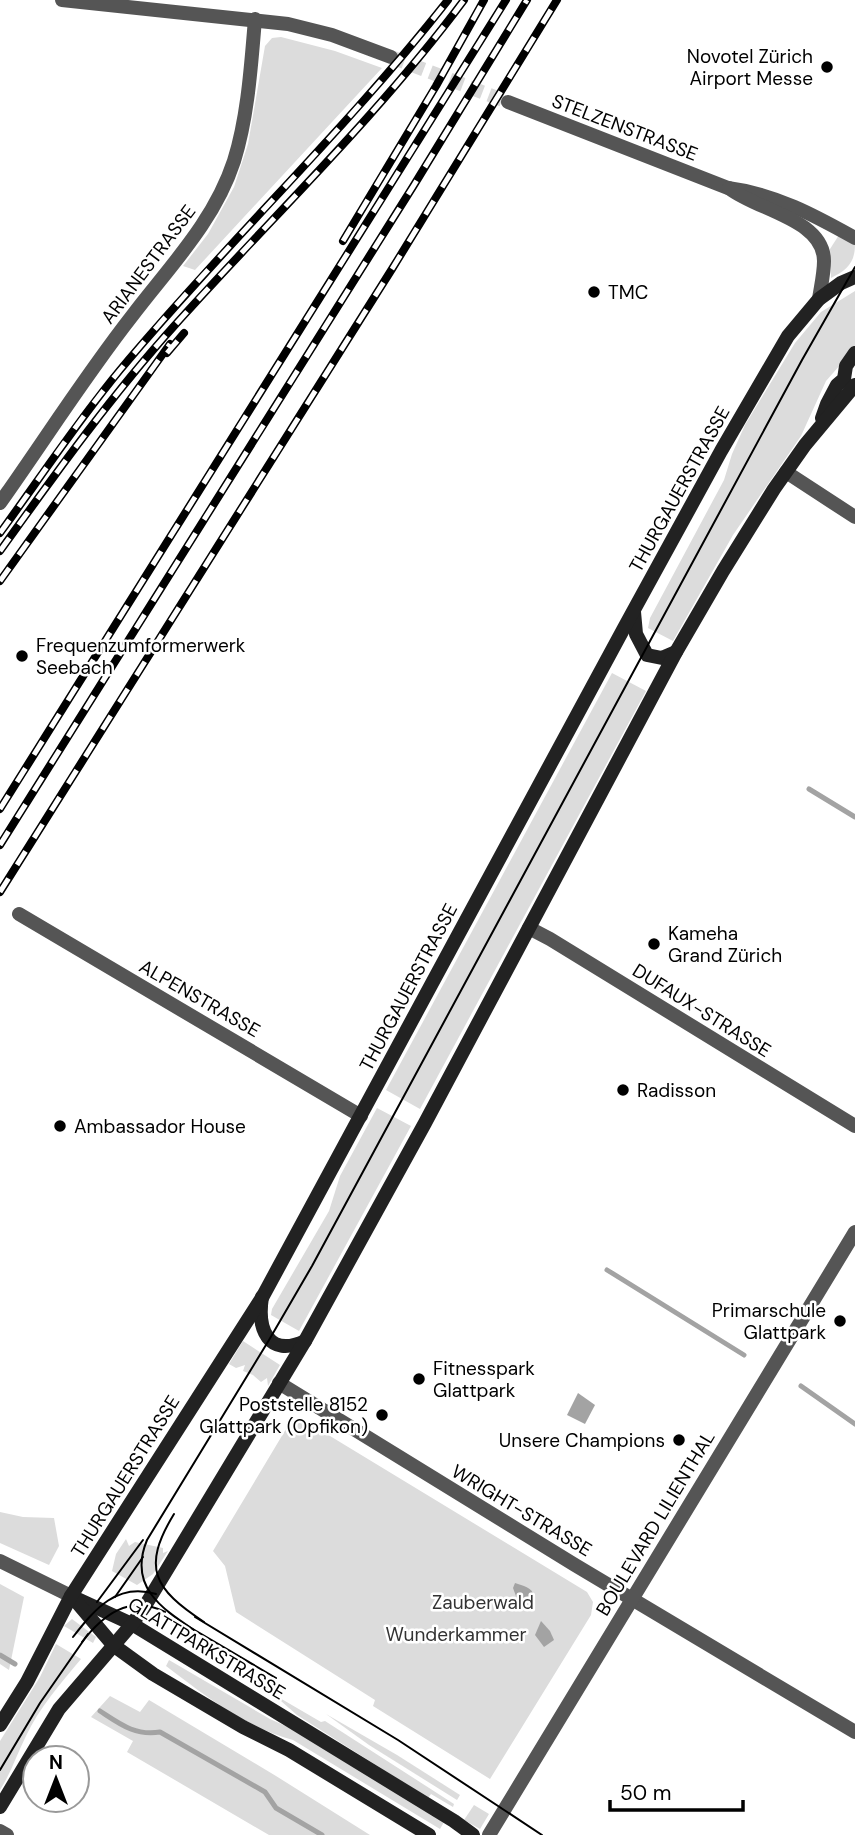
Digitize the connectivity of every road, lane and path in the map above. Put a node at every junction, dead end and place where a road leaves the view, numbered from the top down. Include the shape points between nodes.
1 (62, 0) edge
2 (255, 19) junction
3 (391, 57) tunnel mouth
4 (508, 102) tunnel mouth
5 (728, 188) junction
6 (855, 238) edge
7 (855, 277) edge
8 (819, 299) junction
9 (855, 353) edge
10 (855, 367) edge
11 (849, 382) edge
12 (786, 472) junction
13 (0, 503) edge
14 (855, 517) edge
15 (634, 610) junction
16 (676, 652) junction
17 (19, 914) dead end
18 (529, 929) junction
19 (361, 1116) junction
20 (855, 1126) edge
21 (855, 1232) edge
22 (263, 1296) junction
23 (305, 1341) junction
24 (279, 1383) junction
25 (0, 1560) edge
26 (71, 1596) junction
27 (632, 1599) junction
28 (132, 1624) junction
29 (114, 1645) junction
30 (0, 1725) edge
31 (855, 1732) edge
32 (0, 1807) edge
33 (0, 1831) edge
34 (7, 1835) edge
35 (429, 1835) edge
36 (472, 1835) edge
37 (489, 1835) edge

1 - 2 street
2 - 3 street via 317,31
2 - 13 street, ARIANESTRASSE via 240,140 212,211
4 - 5 street, STELZENSTRASSE
5 - 6 street, STELZENSTRASSE via 791,204
5 - 8 street, STELZENSTRASSE via 813,233 823,250
7 - 8 main road, THURGAUERSTRASSE
8 - 15 main road, THURGAUERSTRASSE via 788,336
9 - 11 main road via 846,366
10 - 11 street
11 - 12 main road via 837,385 820,426
12 - 14 street
12 - 16 main road
15 - 16 main road via 636,634 644,652 656,658
15 - 19 main road, THURGAUERSTRASSE
16 - 18 main road
17 - 19 street, ALPENSTRASSE
18 - 20 street, DUFAUX-STRASSE
18 - 23 main road
19 - 22 main road, THURGAUERSTRASSE
21 - 27 street, BOULEVARD LILIENTHAL
22 - 23 main road via 264,1334 282,1346
22 - 26 main road, THURGAUERSTRASSE
23 - 24 main road
24 - 27 street, WRIGHT-STRASSE
24 - 28 main road
25 - 26 street
26 - 28 main road, GLATTPARKSTRASSE
26 - 29 main road
26 - 30 main road, THURGAUERSTRASSE
27 - 31 street, WRIGHT-STRASSE
27 - 37 street, BOULEVARD LILIENTHAL
28 - 29 main road
28 - 36 main road, GLATTPARKSTRASSE
29 - 32 main road via 59,1709
29 - 35 main road via 153,1674
33 - 34 street

